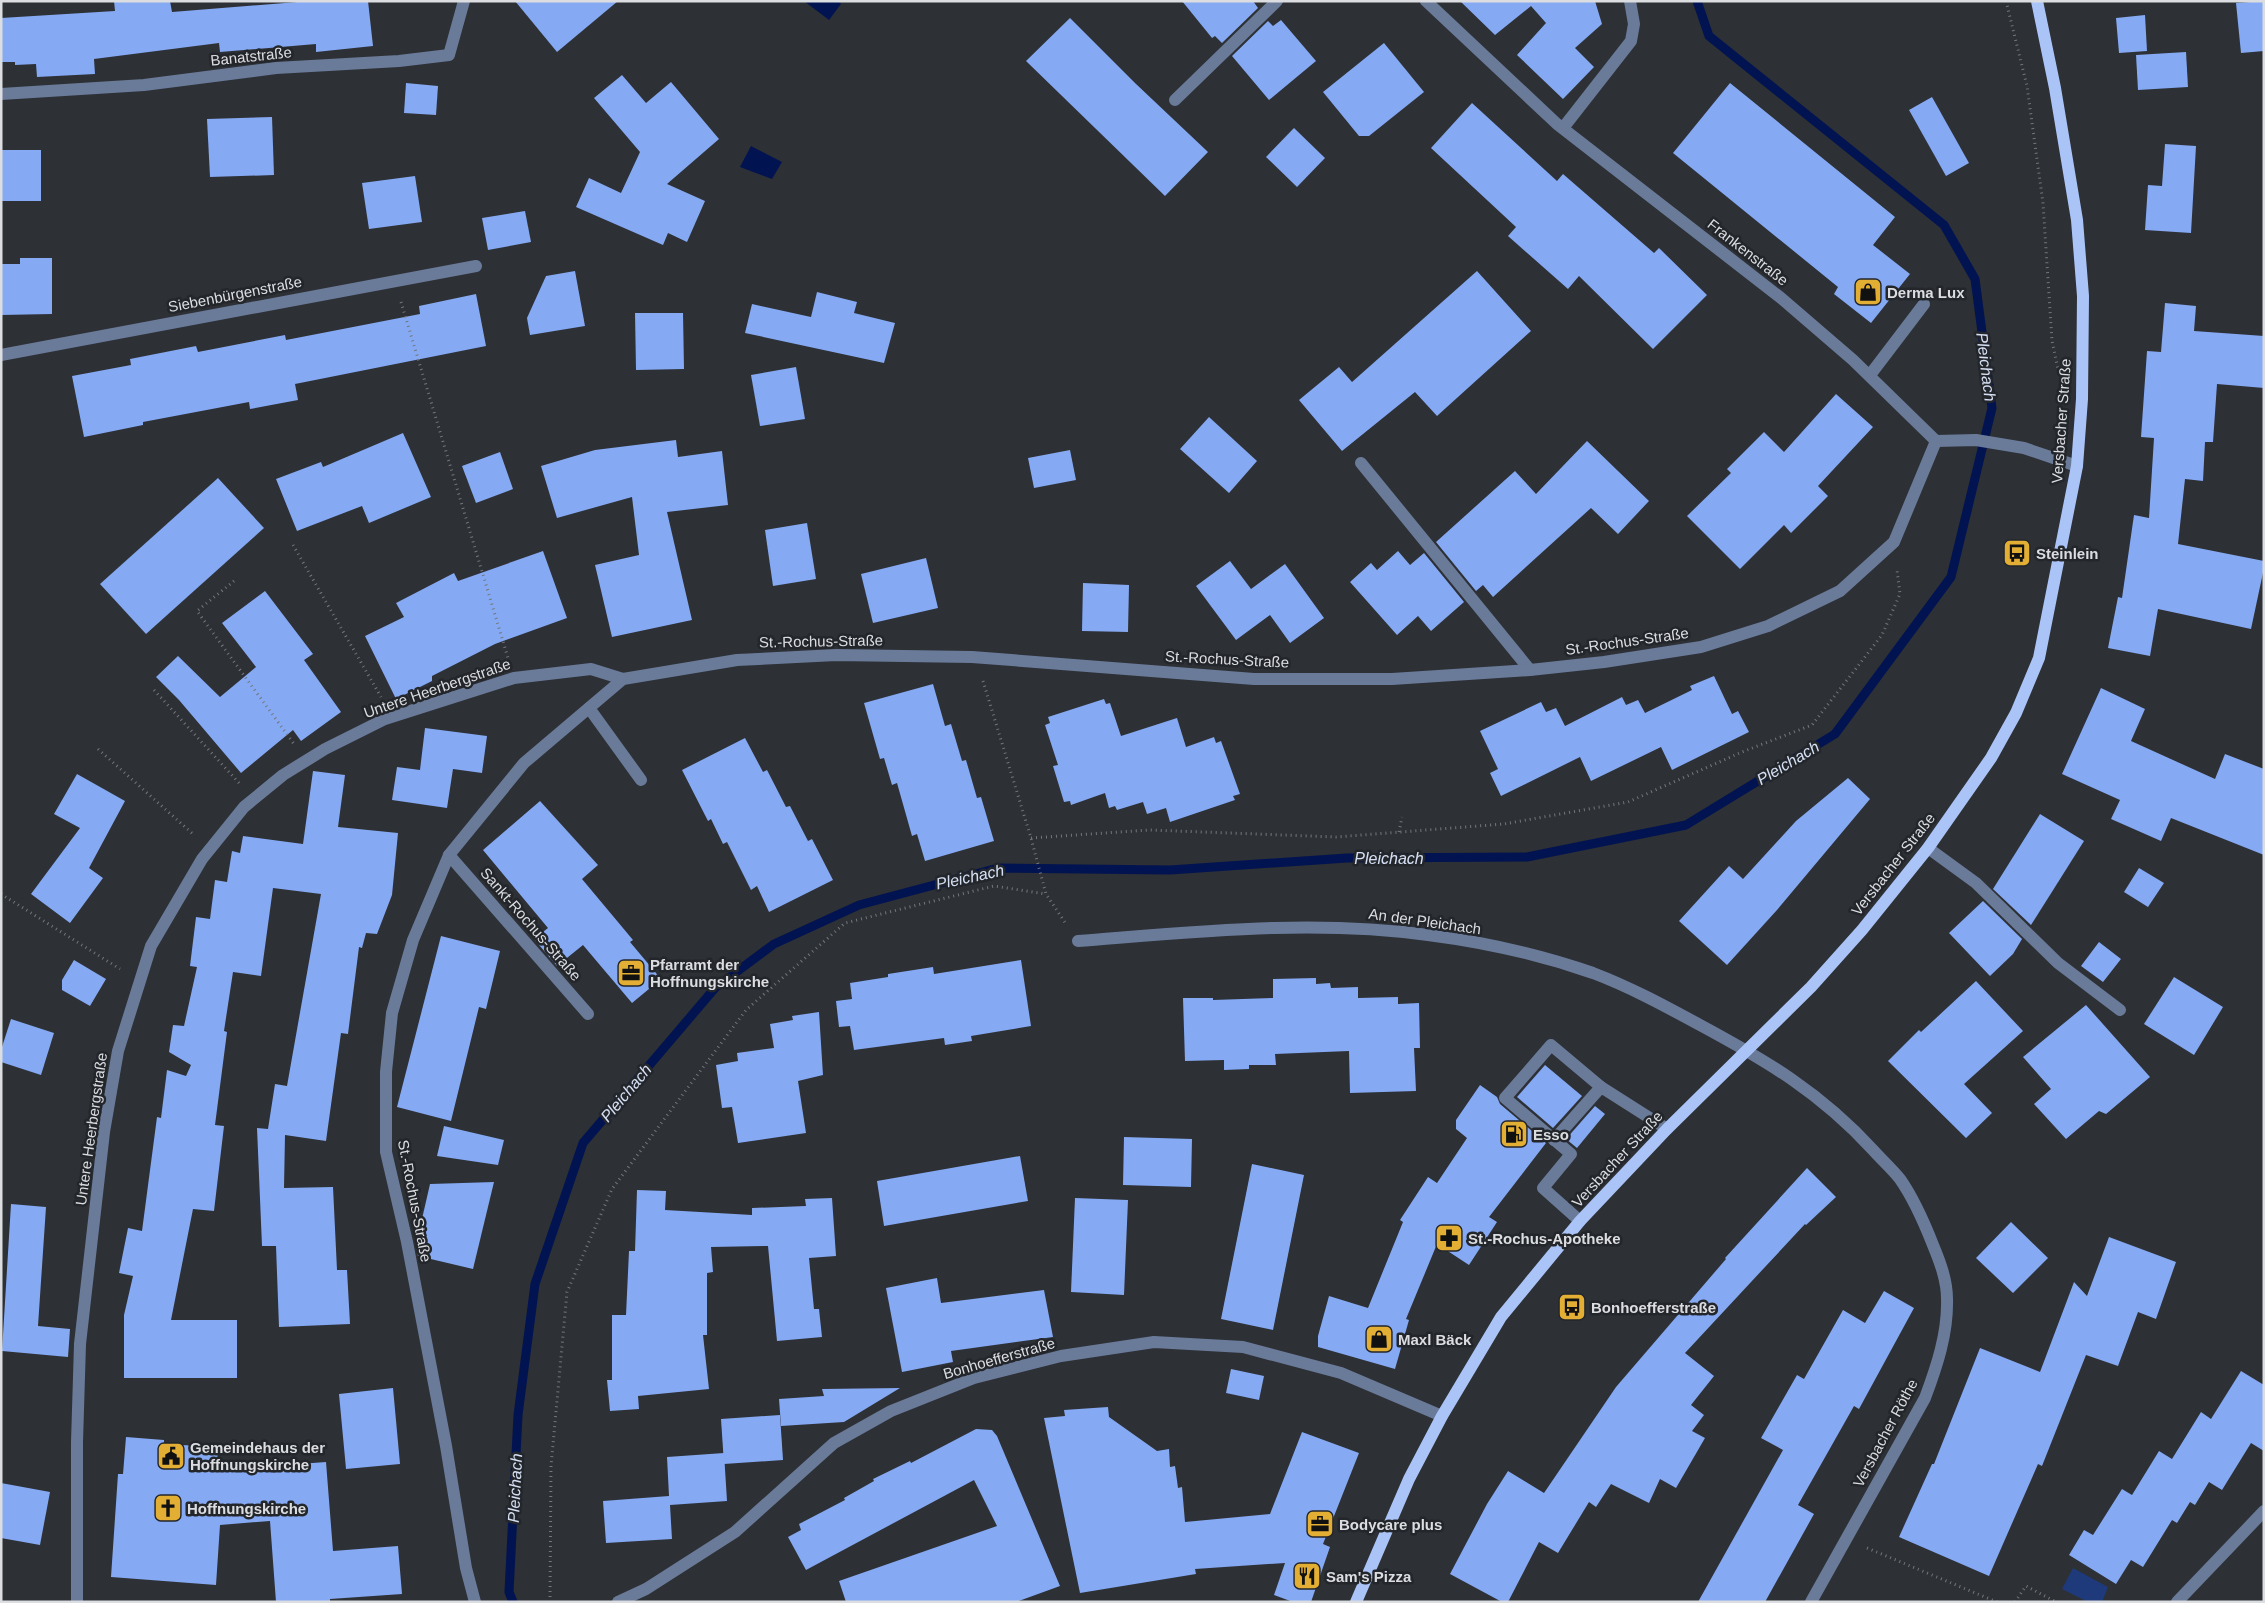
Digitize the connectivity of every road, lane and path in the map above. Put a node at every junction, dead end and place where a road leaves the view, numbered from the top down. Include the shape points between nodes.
1 (464, 1) edge
2 (1277, 1) edge
3 (1426, 1) edge
4 (1630, 1) edge
5 (2006, 1) edge
6 (2037, 1) edge
7 (1, 94) edge
8 (1175, 100) dead end
9 (1563, 128) junction
10 (476, 266) dead end
11 (1924, 304) dead end
12 (408, 328) dead end
13 (1, 355) edge
14 (2058, 370) dead end
15 (1870, 375) junction
16 (1936, 440) junction
17 (1361, 463) dead end
18 (2077, 466) junction
19 (1894, 542) junction
20 (293, 545) dead end
21 (234, 581) dead end
22 (972, 658) junction
23 (1530, 670) junction
24 (514, 678) junction
25 (623, 679) junction
26 (154, 690) dead end
27 (589, 708) junction
28 (393, 717) junction
29 (98, 749) dead end
30 (306, 761) junction
31 (234, 778) dead end
32 (641, 780) dead end
33 (1402, 817) dead end
34 (1398, 832) junction
35 (1031, 838) junction
36 (1928, 848) junction
37 (210, 850) junction
38 (450, 855) junction
39 (1, 894) edge
40 (1046, 894) junction
41 (1078, 941) joint
42 (140, 981) junction
43 (2120, 1010) dead end
44 (588, 1014) dead end
45 (1746, 1050) junction
46 (1602, 1087) junction
47 (1667, 1129) junction
48 (1554, 1140) junction
49 (1580, 1221) junction
50 (1442, 1416) junction
51 (2264, 1511) edge
52 (1845, 1539) junction
53 (77, 1602) edge
54 (475, 1602) edge
55 (550, 1602) edge
56 (618, 1602) edge
57 (1356, 1602) edge
58 (1812, 1602) edge
59 (1997, 1602) edge
60 (2015, 1602) edge
61 (2056, 1602) edge
62 (2178, 1602) edge

1 - 7 street, Banatstraße via 449,55 276,68 144,85
2 - 8 street
3 - 9 street, Frankenstraße
4 - 9 street via 1634,24 1631,42
5 - 14 path via 2027,86 2043,203 2052,341
6 - 18 main road, Versbacher Straße via 2077,220 2082,296 2082,399
9 - 15 street, Frankenstraße via 1780,298
10 - 13 street, Siebenbürgenstraße
11 - 15 street
12 - 24 path
15 - 16 street, Frankenstraße
16 - 18 street via 1976,440 2024,448
16 - 19 street, St.-Rochus-Straße
17 - 23 street
18 - 36 main road, Versbacher Straße via 2039,658 2016,713 1991,758
19 - 23 street, St.-Rochus-Straße via 1840,591 1768,626 1701,647
19 - 34 path via 1900,594 1882,635 1812,725 1628,802 1504,824
20 - 28 path
21 - 30 path via 197,611
22 - 23 street, St.-Rochus-Straße via 1254,679 1392,679
22 - 25 street, St.-Rochus-Straße via 836,655 737,660
22 - 35 path via 986,686
24 - 25 street, Untere Heerbergstraße via 591,669
24 - 28 street, Untere Heerbergstraße
25 - 27 street, St.-Rochus-Straße
26 - 31 path
27 - 32 street
27 - 38 street, St.-Rochus-Straße via 524,763
28 - 30 street, Untere Heerbergstraße
29 - 37 path
30 - 37 street, Untere Heerbergstraße via 244,807
33 - 34 path
34 - 35 path via 1336,837 1149,830
35 - 40 path
36 - 43 street via 1976,883 2058,963
36 - 45 main road, Versbacher Straße via 1811,987
37 - 42 street, Untere Heerbergstraße via 151,946
38 - 44 street, Sankt-Rochus-Straße
38 - 54 street, St.-Rochus-Straße via 413,940 392,1013 386,1072 386,1152 407,1242 466,1568
39 - 42 path
40 - 41 path
40 - 55 path via 994,886 845,923 746,1010 612,1189 567,1292 551,1466
41 - 45 street, An der Pleichach via 1205,931 1345,927 1429,935 1516,952 1593,973
42 - 53 street, Untere Heerbergstraße via 118,1051 104,1132 80,1344
45 - 47 main road, Versbacher Straße
45 - 52 street, Versbacher Röthe via 1784,1072 1824,1102 1900,1179 1918,1211 1942,1268 1948,1297 1947,1321 1938,1363 1925,1398
46 - 47 street
46 - 48 street
46 - 48 street via 1552,1045 1505,1098
47 - 49 main road, Versbacher Straße
48 - 49 street via 1571,1154 1543,1188
49 - 50 main road, Versbacher Straße via 1501,1317
50 - 56 street, Bonhoefferstraße via 1341,1373 1243,1347 1154,1342 1061,1356 974,1378 890,1411 834,1444 735,1532 646,1589
50 - 57 main road, Versbacher Straße via 1409,1479
51 - 62 street
52 - 58 street, Versbacher Röthe
52 - 59 path
60 - 61 path via 2026,1586

